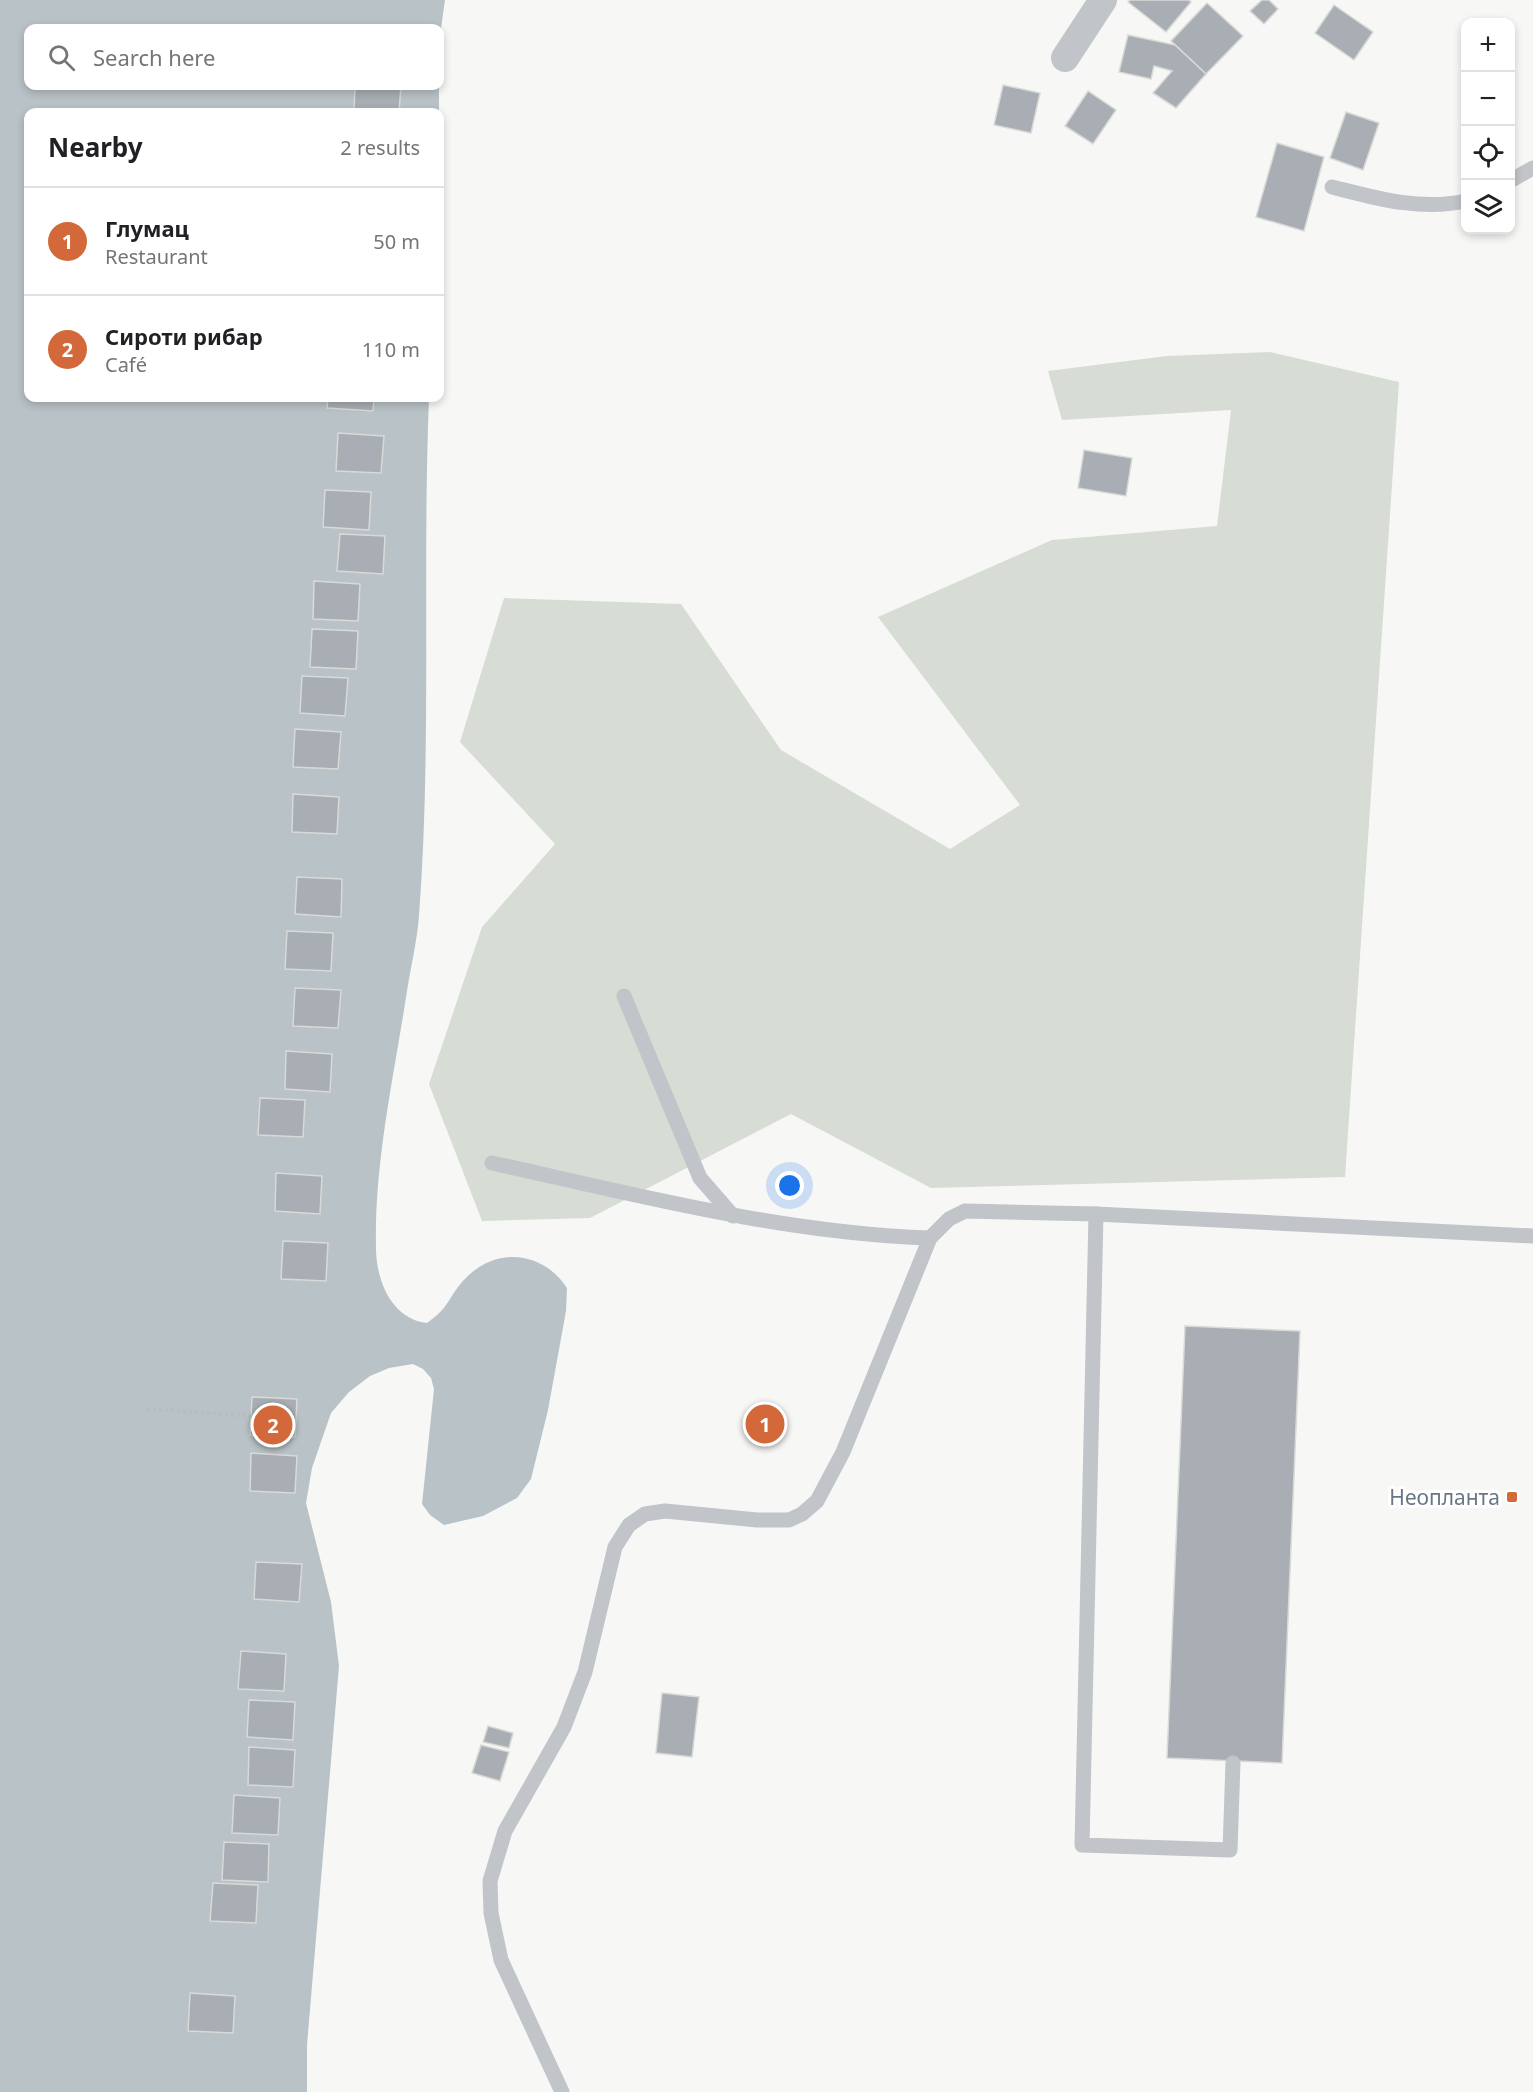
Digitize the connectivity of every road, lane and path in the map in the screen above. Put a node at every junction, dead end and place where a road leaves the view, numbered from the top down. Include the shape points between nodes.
1 (1103, 0) edge
2 (1065, 58) dead end
3 (1533, 168) edge
4 (1512, 180) edge
5 (1332, 187) dead end
6 (1461, 202) edge
7 (624, 996) dead end
8 (492, 1164) dead end
9 (1096, 1214) junction
10 (733, 1216) junction
11 (1533, 1236) edge
12 (930, 1238) junction
13 (147, 1409) dead end
14 (251, 1416) dead end
15 (1233, 1763) dead end
16 (562, 2092) edge

1 - 2 street
3 - 4 lane
5 - 6 lane via 1397,204 1439,206
7 - 10 lane via 700,1178
8 - 10 lane
9 - 11 lane
9 - 12 lane via 965,1211 949,1219
9 - 15 lane via 1082,1845 1230,1850
10 - 12 lane via 868,1236
12 - 16 lane via 843,1452 817,1501 789,1520 675,1512 645,1514 629,1526 615,1547 585,1672 564,1727 505,1831 490,1881 491,1913 501,1960
13 - 14 path

